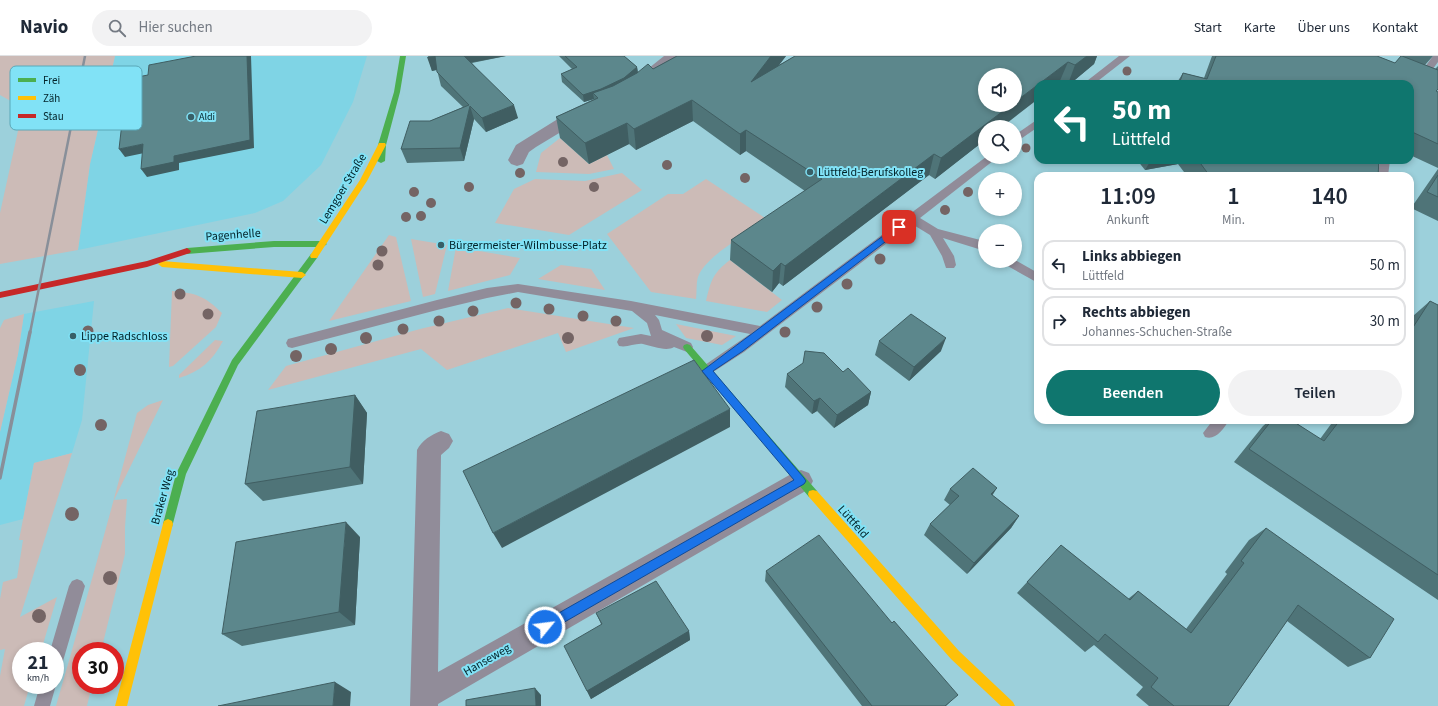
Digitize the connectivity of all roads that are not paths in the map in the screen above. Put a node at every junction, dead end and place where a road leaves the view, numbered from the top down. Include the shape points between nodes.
1 (404, 56) edge
2 (674, 56) edge
3 (1125, 56) edge
4 (1421, 60) dead end
5 (1436, 62) edge
6 (1414, 76) joint
7 (1093, 80) edge
8 (1438, 86) edge
9 (632, 90) edge
10 (594, 107) edge
11 (1034, 125) edge
12 (1022, 135) edge
13 (382, 145) junction
14 (517, 160) dead end
15 (984, 164) edge
16 (374, 181) dead end
17 (355, 211) dead end
18 (912, 218) junction
19 (934, 232) junction
20 (978, 243) edge
21 (323, 244) junction
22 (147, 264) junction
23 (950, 265) dead end
24 (1020, 268) edge
25 (302, 275) junction
26 (1034, 277) edge
27 (0, 295) edge
28 (629, 303) junction
29 (761, 331) junction
30 (622, 342) dead end
31 (292, 344) dead end
32 (687, 347) junction
33 (707, 371) junction
34 (1218, 424) edge
35 (1210, 433) dead end
36 (441, 441) dead end
37 (801, 481) junction
38 (77, 586) dead end
39 (61, 642) edge
40 (45, 694) edge
41 (424, 701) edge
42 (42, 706) edge
43 (121, 706) edge
44 (1008, 706) edge

1 - 13 main road, Lemgoer Straße
2 - 9 street
3 - 7 lane
4 - 5 lane
5 - 6 lane
6 - 8 street
10 - 14 street via 530,143 522,149
11 - 12 lane
13 - 16 main road, Lemgoer Straße via 381,163
13 - 21 main road, Lemgoer Straße via 363,181
15 - 18 lane
17 - 21 main road, Lemgoer Straße
18 - 19 lane
18 - 29 lane
19 - 20 lane
19 - 23 lane via 948,256
21 - 22 main road, Pagenhelle via 274,244 192,250
21 - 25 main road, Lemgoer Straße
22 - 25 main road, Pagenhelle
22 - 27 main road, Pagenhelle
24 - 26 lane
25 - 43 main road, Braker Weg via 235,363 181,474
28 - 29 lane
28 - 31 lane via 518,288 437,305
28 - 32 lane via 653,320 656,333
29 - 33 lane
30 - 32 lane via 641,340
32 - 33 main road, Lüttfeld
33 - 37 main road, Lüttfeld
34 - 35 lane
36 - 41 street, Hanseweg via 429,450
37 - 41 street, Hanseweg
37 - 44 main road, Lüttfeld via 955,655
38 - 39 lane
40 - 42 lane

